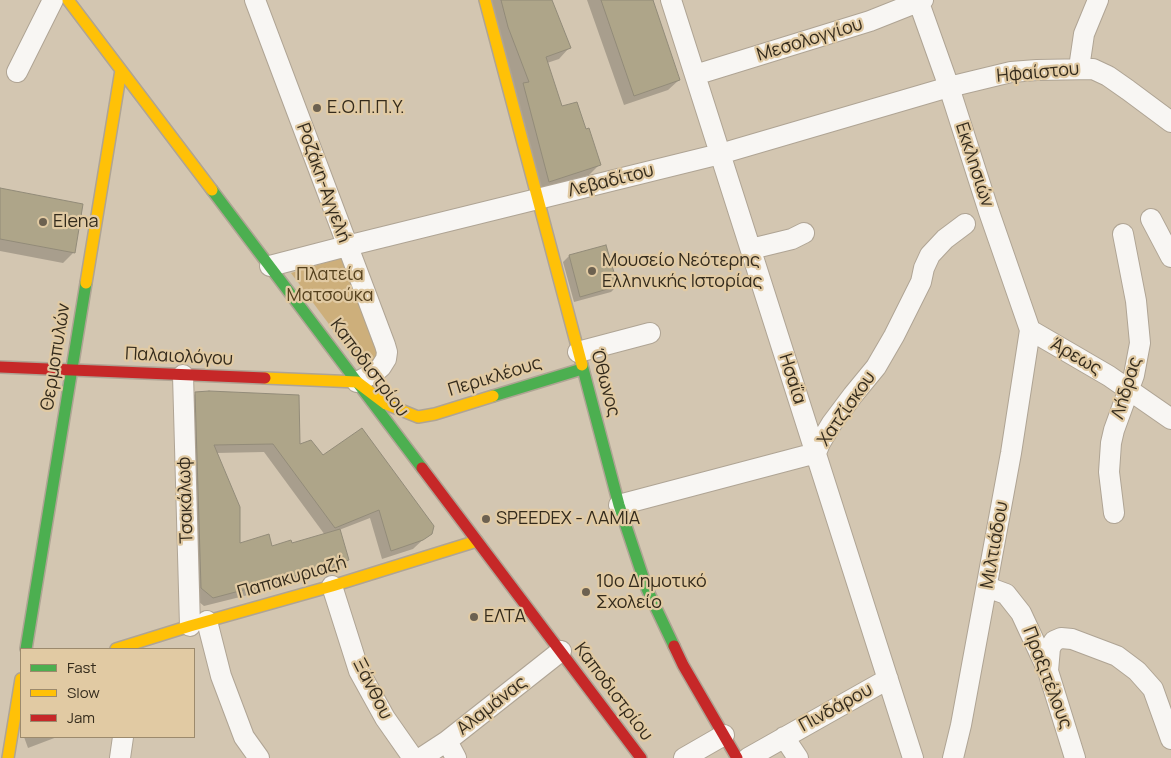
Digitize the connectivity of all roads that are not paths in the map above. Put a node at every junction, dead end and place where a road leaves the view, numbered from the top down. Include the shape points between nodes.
1 (53, 0) edge
2 (68, 0) edge
3 (255, 0) edge
4 (485, 0) edge
5 (671, 0) edge
6 (1098, 0) edge
7 (920, 1) edge
8 (1079, 68) junction
9 (121, 70) junction
10 (17, 72) dead end
11 (695, 76) junction
12 (950, 87) junction
13 (1171, 122) edge
14 (720, 154) junction
15 (538, 199) junction
16 (1151, 219) dead end
17 (965, 224) dead end
18 (804, 233) dead end
19 (1123, 234) dead end
20 (347, 246) junction
21 (751, 249) junction
22 (1171, 257) edge
23 (270, 266) junction
24 (1030, 330) junction
25 (650, 333) dead end
26 (580, 361) junction
27 (0, 367) edge
28 (72, 369) junction
29 (183, 375) junction
30 (357, 382) junction
31 (1128, 390) junction
32 (418, 417) junction
33 (1171, 419) edge
34 (406, 434) junction
35 (816, 453) junction
36 (619, 505) junction
37 (1114, 513) dead end
38 (477, 541) junction
39 (332, 586) junction
40 (987, 587) junction
41 (199, 623) junction
42 (26, 648) edge
43 (121, 648) edge
44 (561, 651) junction
45 (1048, 671) junction
46 (888, 679) junction
47 (20, 684) edge
48 (7, 690) dead end
49 (20, 690) edge
50 (724, 735) junction
51 (784, 737) junction
52 (123, 738) edge
53 (1171, 739) edge
54 (451, 749) edge
55 (8, 758) edge
56 (120, 758) edge
57 (259, 758) edge
58 (413, 758) edge
59 (421, 758) edge
60 (641, 758) edge
61 (684, 758) edge
62 (737, 758) edge
63 (748, 758) edge
64 (798, 758) edge
65 (913, 758) edge
66 (953, 758) edge
67 (1076, 758) edge

1 - 10 street
2 - 9 main road, Καποδιστρίου
3 - 20 street, Ροζάκη-Αγγελή
4 - 15 main road, Όθωνος
5 - 11 street, Ησαΐα
6 - 8 street via 1084,34
7 - 11 street, Μεσολογγίου via 870,21
7 - 12 street, Εκκλησιών
8 - 12 street, Ηφαίστου via 1011,72
8 - 13 street, Ηφαίστου via 1093,69 1108,76
9 - 23 main road, Καποδιστρίου
9 - 28 main road, Θερμοπυλών
11 - 14 street, Ησαΐα
12 - 14 street, Λεβαδίτου
12 - 24 street, Εκκλησιών
14 - 15 street, Λεβαδίτου
14 - 21 street, Ησαΐα
15 - 20 street, Λεβαδίτου
15 - 26 main road, Όθωνος
16 - 22 street
17 - 35 street, Χατζίσκου via 930,255 913,298 876,367 832,423
18 - 21 street
19 - 31 street, Λήδρας via 1136,301 1140,343
20 - 23 street, Λεβαδίτου
20 - 30 street, Ροζάκη-Αγγελή via 387,352 381,367
21 - 35 street, Ησαΐα
23 - 30 main road, Καποδιστρίου
24 - 31 street, Άρεως
24 - 40 street, Μιλτιάδου
25 - 26 street
26 - 32 main road, Περικλέους via 435,414
26 - 36 main road, Όθωνος
27 - 28 main road, Παλαιολόγου
28 - 29 main road, Παλαιολόγου
28 - 42 main road, Θερμοπυλών
29 - 30 main road, Παλαιολόγου
29 - 41 street, Τσακάλωφ
30 - 32 main road via 386,404
30 - 34 main road, Καποδιστρίου
31 - 33 street, Άρεως
31 - 37 street, Λήδρας via 1112,443 1109,472
32 - 34 main road
34 - 38 main road, Καποδιστρίου
35 - 36 street, Χατζίσκου
35 - 46 street, Ησαΐα
36 - 50 main road, Όθωνος via 647,589 683,665
38 - 39 main road, Παπακυριαζή
38 - 44 main road, Καποδιστρίου
39 - 41 main road, Παπακυριαζή
39 - 58 street, Ξάνθου via 359,672
40 - 45 street, Πραξιτέλους via 1003,592 1016,604
40 - 66 street, Μιλτιάδου
41 - 43 main road, Παπακυριαζή
41 - 57 street, Τσακάλωφ via 244,737
44 - 54 street, Αλαμάνας
44 - 60 main road, Καποδιστρίου
45 - 53 street via 1050,648 1061,638 1117,656 1153,688
45 - 67 street, Πραξιτέλους
46 - 51 street, Πινδάρου
46 - 65 street, Ησαΐα
47 - 48 main road
49 - 55 main road
50 - 61 street
50 - 62 main road, Όθωνος
51 - 63 street, Πινδάρου
51 - 64 street
52 - 56 street
54 - 59 street, Αλαμάνας

